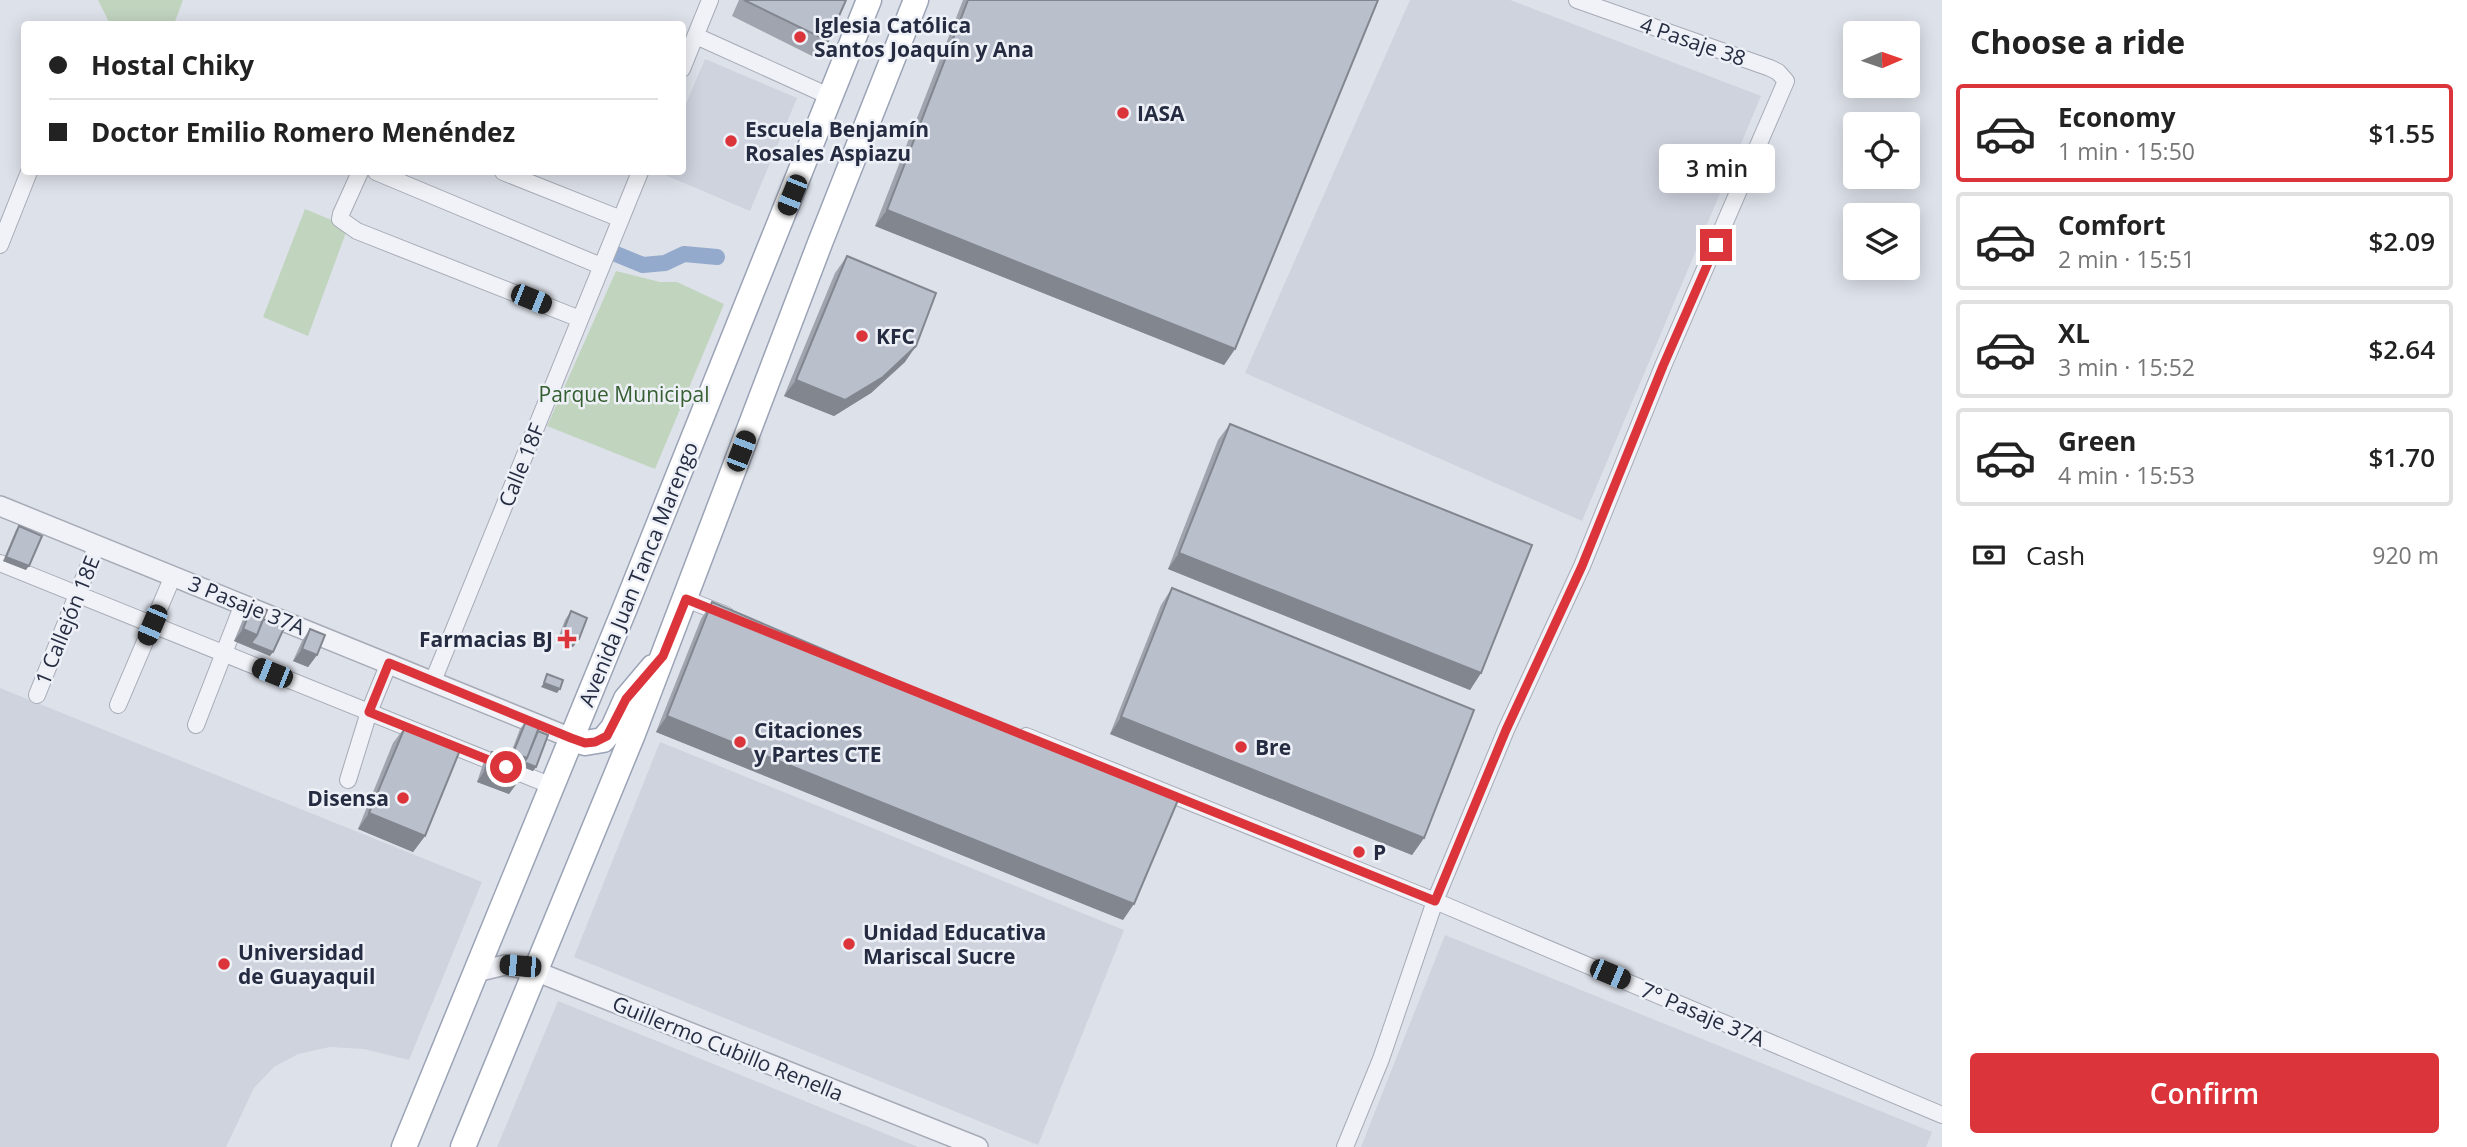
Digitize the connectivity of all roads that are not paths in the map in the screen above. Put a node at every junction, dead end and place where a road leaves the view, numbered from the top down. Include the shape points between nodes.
1 (710, 0) edge
2 (869, 0) edge
3 (916, 0) edge
4 (1577, 0) edge
5 (696, 36) junction
6 (686, 60) edge
7 (831, 97) junction
8 (28, 175) edge
9 (359, 175) edge
10 (383, 175) edge
11 (511, 175) edge
12 (639, 175) edge
13 (621, 219) junction
14 (0, 245) edge
15 (601, 266) junction
16 (580, 319) junction
17 (0, 506) edge
18 (97, 545) junction
19 (2, 568) edge
20 (173, 576) junction
21 (78, 595) junction
22 (686, 599) junction
23 (243, 604) junction
24 (737, 619) edge
25 (152, 625) junction
26 (223, 653) junction
27 (663, 656) junction
28 (389, 663) junction
29 (433, 681) junction
30 (37, 695) dead end
31 (118, 705) dead end
32 (369, 712) junction
33 (196, 725) dead end
34 (1009, 729) edge
35 (571, 738) junction
36 (348, 780) dead end
37 (552, 786) junction
38 (1435, 901) junction
39 (535, 971) junction
40 (475, 972) junction
41 (1942, 1115) edge
42 (404, 1147) edge
43 (463, 1147) edge
44 (978, 1147) edge
45 (1345, 1147) edge

1 - 5 street
2 - 7 main road, Avenida Juan Tanca Marengo
3 - 22 main road
4 - 38 street, 4 Pasaje 38 via 1770,68 1786,81
5 - 6 street
5 - 7 street
7 - 35 main road, Avenida Juan Tanca Marengo
8 - 14 street
9 - 16 street via 341,219 358,231
10 - 15 street
11 - 13 street
12 - 13 street, Calle 18F
13 - 15 street, Calle 18F
15 - 16 street, Calle 18F
16 - 29 street, Calle 18F
17 - 18 street, 3 Pasaje 37A
18 - 20 street, 3 Pasaje 37A
18 - 21 street, 1 Callejón 18E
19 - 21 street
20 - 23 street, 3 Pasaje 37A
20 - 25 street
21 - 25 street
21 - 30 street, 1 Callejón 18E
22 - 24 street
22 - 27 main road
23 - 26 street
23 - 28 street, 3 Pasaje 37A
25 - 26 street
25 - 31 street
26 - 32 street
26 - 33 street
27 - 35 main road via 626,699 603,740 585,743
27 - 39 main road
28 - 29 street, 3 Pasaje 37A
28 - 32 street
29 - 35 street, 3 Pasaje 37A
32 - 36 street
32 - 37 street
34 - 38 street, 7° Pasaje 37A
35 - 37 main road, Avenida Juan Tanca Marengo
37 - 40 main road, Avenida Juan Tanca Marengo
38 - 41 street, 7° Pasaje 37A
38 - 45 street via 1381,1059
39 - 40 street, Guillermo Cubillo Renella via 505,965
39 - 43 main road
39 - 44 street, Guillermo Cubillo Renella
40 - 42 main road, Avenida Juan Tanca Marengo

